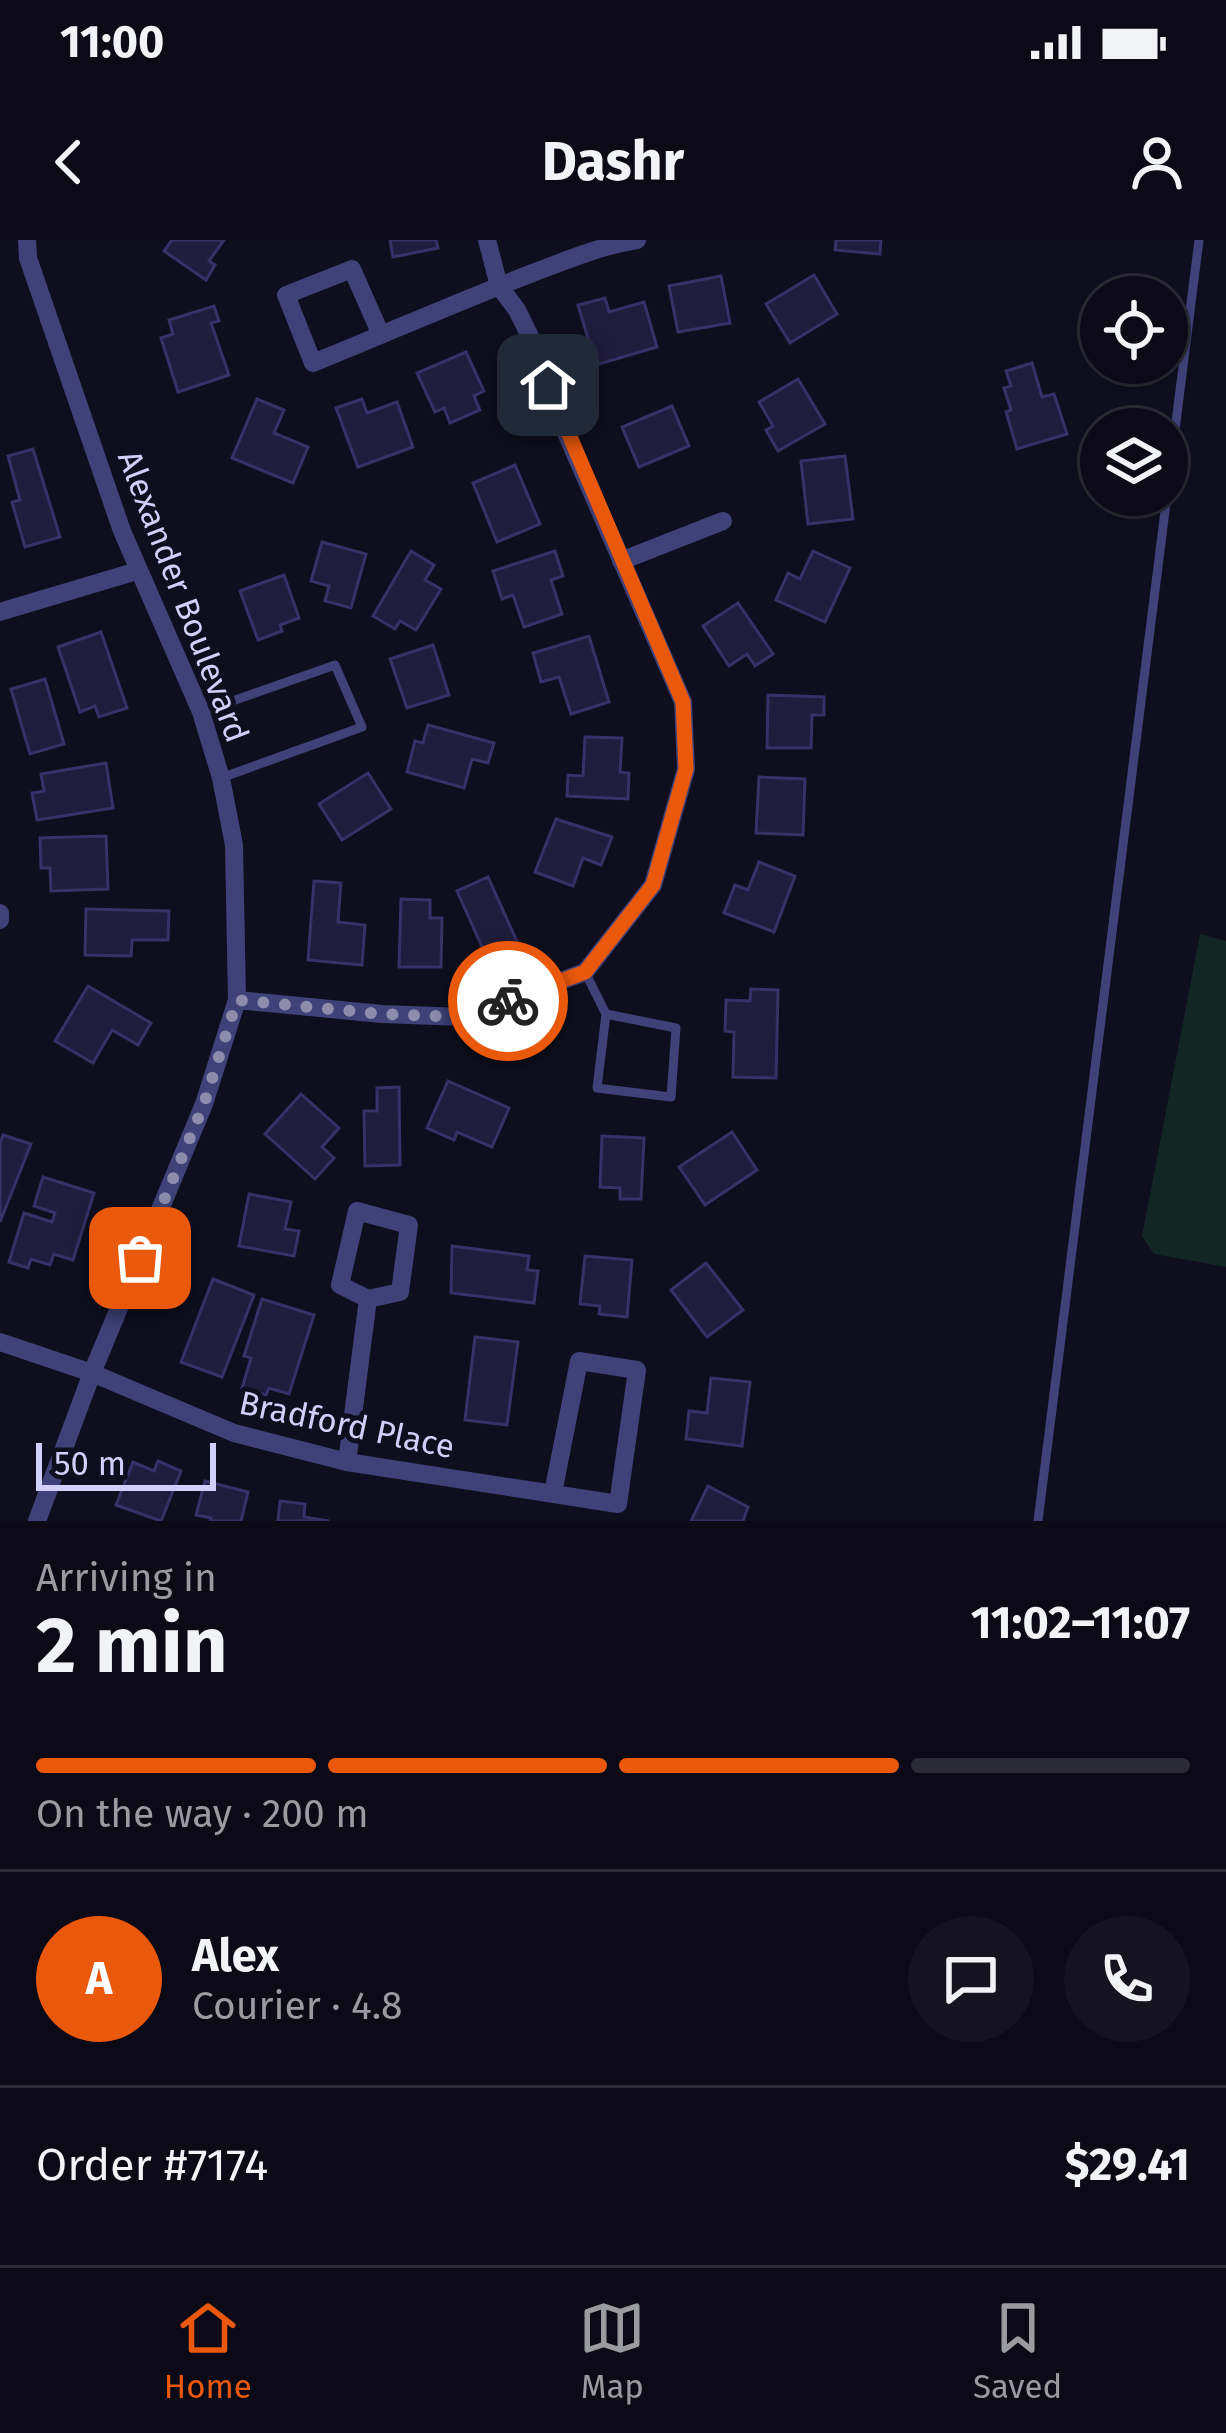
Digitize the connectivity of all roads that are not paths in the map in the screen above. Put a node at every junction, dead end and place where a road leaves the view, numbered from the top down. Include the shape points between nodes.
1 (27, 240) edge
2 (487, 240) edge
3 (637, 240) edge
4 (1199, 240) edge
5 (499, 286) junction
6 (381, 335) junction
7 (1178, 408) edge
8 (1164, 516) edge
9 (724, 521) dead end
10 (620, 561) junction
11 (137, 571) junction
12 (0, 612) edge
13 (201, 712) junction
14 (221, 778) junction
15 (585, 972) junction
16 (237, 1000) junction
17 (606, 1014) junction
18 (368, 1299) junction
19 (0, 1342) edge
20 (92, 1373) junction
21 (347, 1462) junction
22 (553, 1493) junction
23 (37, 1521) edge
24 (1038, 1521) edge

1 - 11 street, Alexander Boulevard
2 - 5 street
3 - 5 street
4 - 7 lane
5 - 6 street
5 - 10 street via 541,359
6 - 6 street via 313,363 286,295 352,269
8 - 24 lane
9 - 10 street
10 - 15 street via 683,702 686,769 653,885
11 - 12 street
11 - 13 street, Alexander Boulevard
13 - 14 street, Alexander Boulevard
13 - 14 lane via 334,665 362,727
14 - 16 street, Alexander Boulevard via 234,845
15 - 16 street via 464,1017
15 - 17 lane
16 - 20 street, Alexander Boulevard via 204,1104
17 - 17 lane via 676,1028 670,1097 597,1088
18 - 18 street via 400,1292 409,1225 357,1211 340,1285
18 - 21 street
19 - 20 street, Bradford Place
20 - 21 street, Bradford Place via 234,1433
20 - 23 street, Alexander Boulevard
21 - 22 street, Bradford Place
22 - 22 street, Bradford Place via 618,1504 637,1370 579,1361

